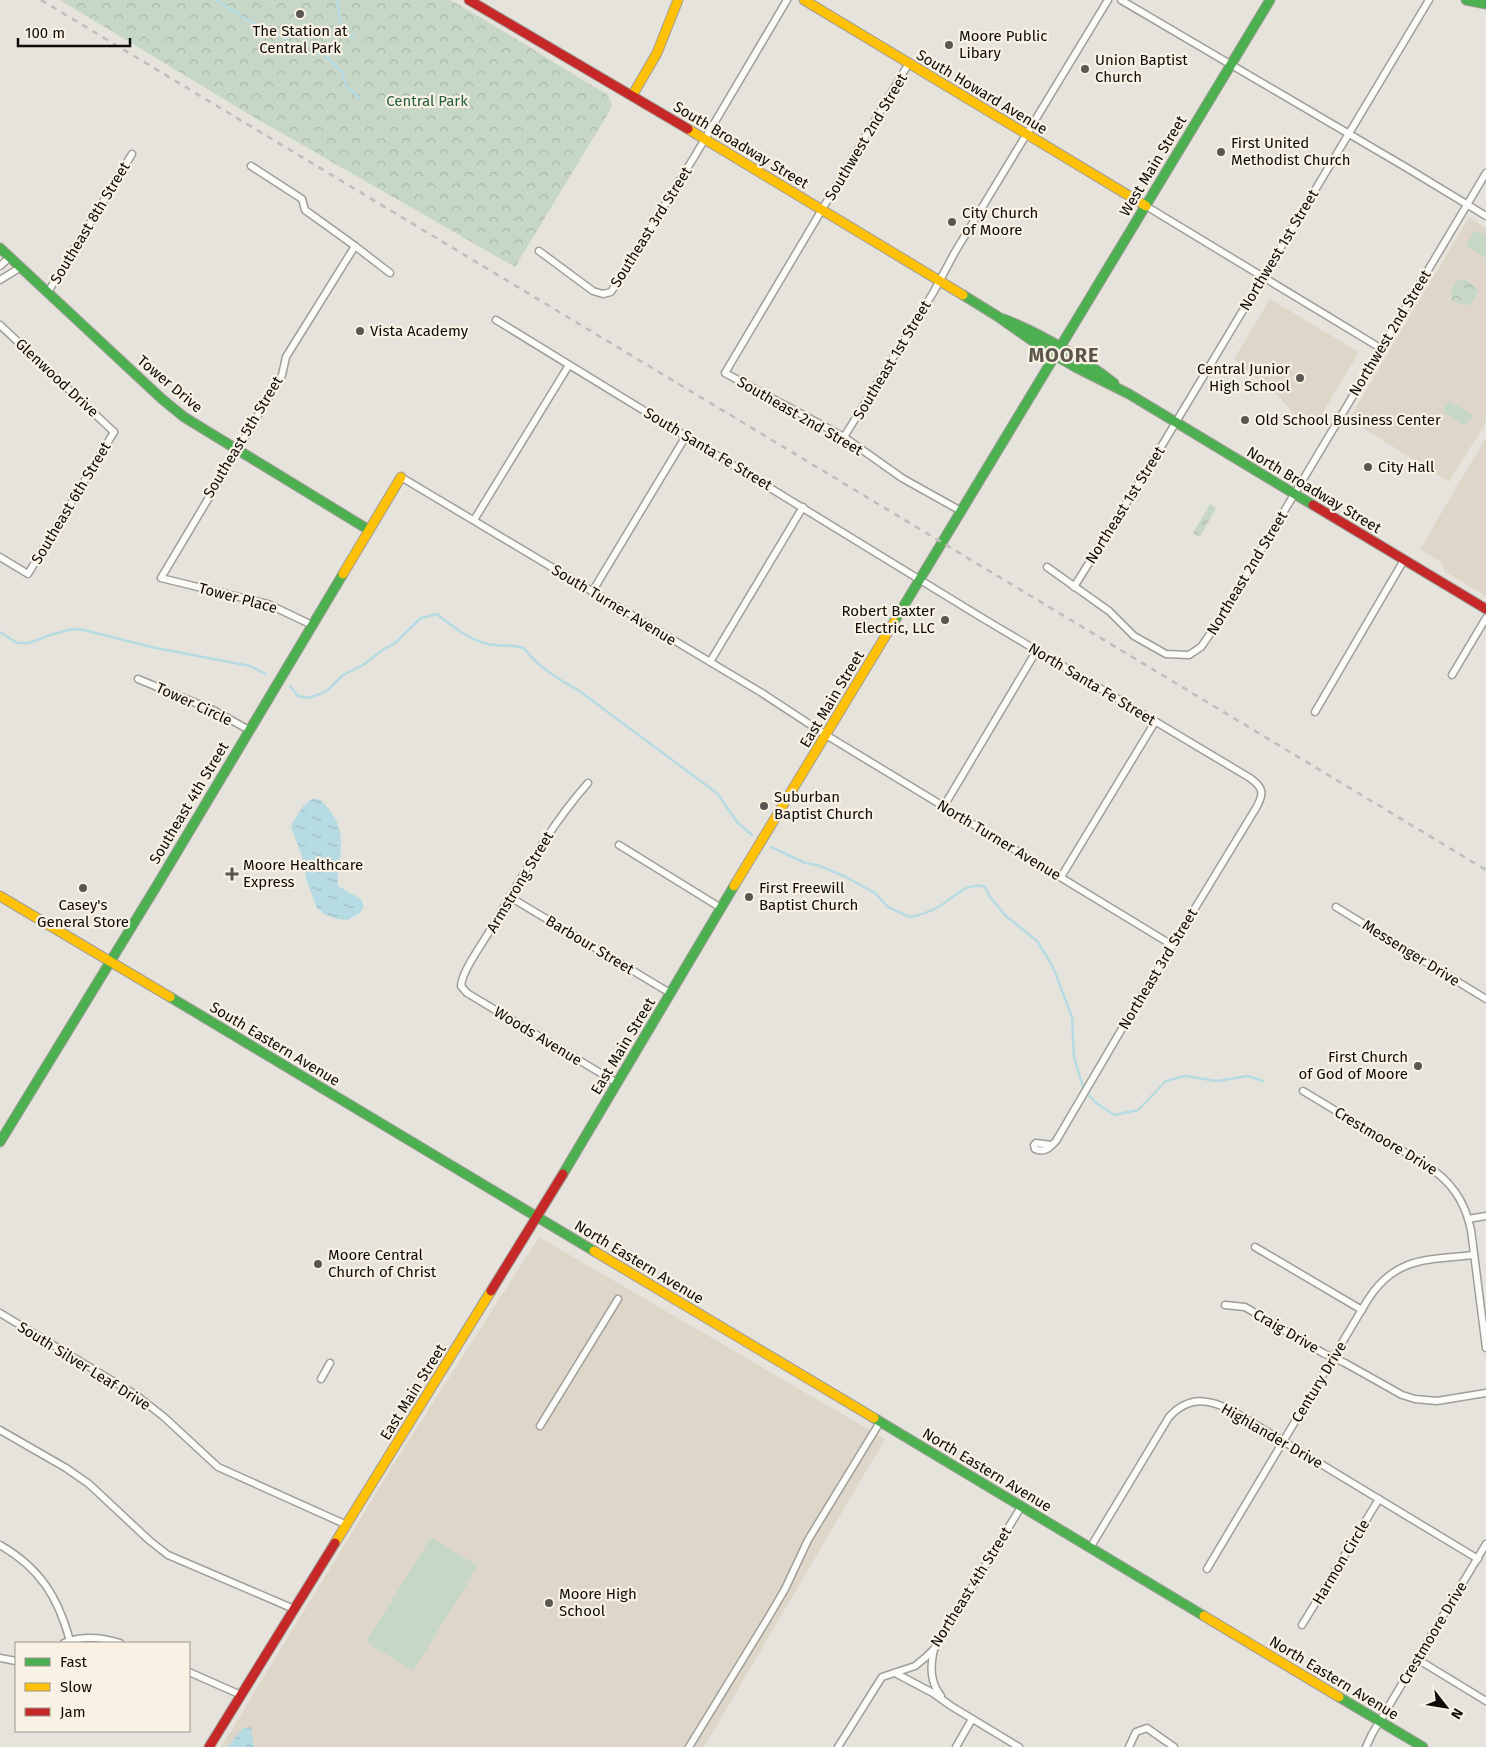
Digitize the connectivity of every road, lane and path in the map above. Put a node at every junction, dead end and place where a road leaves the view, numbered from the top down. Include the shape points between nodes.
1 (469, 0) edge
2 (678, 0) edge
3 (787, 0) edge
4 (804, 0) edge
5 (1108, 0) edge
6 (1121, 0) edge
7 (1270, 0) edge
8 (1429, 0) edge
9 (1466, 0) edge
10 (1486, 4) edge
11 (909, 64) junction
12 (1231, 64) junction
13 (632, 96) junction
14 (1349, 134) junction
15 (1026, 135) junction
16 (704, 139) junction
17 (132, 154) dead end
18 (251, 166) dead end
19 (1486, 173) edge
20 (1467, 204) junction
21 (1146, 206) junction
22 (822, 210) junction
23 (1486, 216) edge
24 (355, 246) junction
25 (0, 248) edge
26 (539, 251) dead end
27 (10, 257) junction
28 (0, 266) edge
29 (20, 267) junction
30 (390, 273) dead end
31 (1263, 277) junction
32 (0, 280) edge
33 (939, 281) junction
34 (48, 292) junction
35 (997, 316) junction
36 (496, 320) dead end
37 (0, 325) edge
38 (1060, 346) junction
39 (1382, 348) junction
40 (1055, 356) junction
41 (569, 365) junction
42 (1129, 394) junction
43 (1176, 422) junction
44 (114, 432) joint
45 (686, 436) junction
46 (844, 438) junction
47 (237, 449) junction
48 (401, 477) joint
49 (1294, 494) junction
50 (803, 507) junction
51 (961, 511) junction
52 (474, 520) junction
53 (369, 530) junction
54 (0, 557) edge
55 (1404, 560) junction
56 (1047, 567) dead end
57 (161, 578) joint
58 (920, 580) junction
59 (1074, 587) junction
60 (592, 592) junction
61 (1486, 609) edge
62 (1486, 618) edge
63 (312, 625) junction
64 (1037, 650) junction
65 (710, 662) junction
66 (1452, 675) dead end
67 (138, 679) dead end
68 (1315, 712) dead end
69 (1155, 722) junction
70 (248, 730) junction
71 (826, 735) junction
72 (588, 783) dead end
73 (1262, 792) joint
74 (944, 806) junction
75 (619, 845) dead end
76 (1061, 877) junction
77 (0, 896) edge
78 (510, 897) junction
79 (1336, 907) dead end
80 (721, 908) junction
81 (1172, 945) junction
82 (110, 962) junction
83 (461, 986) joint
84 (670, 992) junction
85 (1486, 999) edge
86 (616, 1082) junction
87 (1303, 1091) dead end
88 (0, 1142) edge
89 (1051, 1145) dead end
90 (1486, 1216) edge
91 (537, 1217) junction
92 (1468, 1219) junction
93 (1255, 1247) dead end
94 (1474, 1255) junction
95 (618, 1299) dead end
96 (1225, 1305) dead end
97 (1362, 1310) junction
98 (0, 1313) edge
99 (1486, 1344) edge
100 (1333, 1357) junction
101 (330, 1363) dead end
102 (321, 1379) dead end
103 (1486, 1393) edge
104 (880, 1422) junction
105 (540, 1426) dead end
106 (0, 1430) edge
107 (1283, 1442) junction
108 (1379, 1499) junction
109 (1021, 1507) junction
110 (346, 1525) junction
111 (1486, 1544) edge
112 (0, 1545) edge
113 (1090, 1548) junction
114 (1478, 1559) junction
115 (1207, 1569) dead end
116 (294, 1609) junction
117 (1302, 1625) dead end
118 (67, 1642) edge
119 (116, 1642) edge
120 (935, 1648) junction
121 (0, 1658) edge
122 (1417, 1659) junction
123 (15, 1661) edge
124 (190, 1672) edge
125 (895, 1672) junction
126 (241, 1695) junction
127 (943, 1699) junction
128 (1486, 1701) edge
129 (972, 1719) junction
130 (1379, 1722) junction
131 (209, 1747) edge
132 (689, 1747) edge
133 (838, 1747) edge
134 (956, 1747) edge
135 (1019, 1747) edge
136 (1129, 1747) edge
137 (1174, 1747) edge
138 (1366, 1747) edge
139 (1423, 1747) edge

1 - 13 main road, South Broadway Street
2 - 13 main road via 657,53
3 - 16 street
4 - 11 main road, South Howard Avenue
5 - 15 street, Southeast 1st Street
6 - 12 street
7 - 12 main road, West Main Street
8 - 14 street, Northwest 1st Street
9 - 10 main road
11 - 15 main road, South Howard Avenue
11 - 22 street, Southwest 2nd Street
12 - 14 street
12 - 21 main road, West Main Street
13 - 16 main road, South Broadway Street
14 - 20 street
14 - 31 street, Northwest 1st Street
15 - 21 main road, South Howard Avenue
15 - 33 street, Southeast 1st Street
16 - 22 main road, South Broadway Street
16 - 26 street, Southeast 3rd Street via 611,292 593,291
17 - 34 street, Southeast 8th Street
18 - 24 street via 302,198 305,210
19 - 20 street, Northwest 2nd Street
20 - 23 street
20 - 39 street, Northwest 2nd Street
21 - 31 street
21 - 38 main road, West Main Street
22 - 33 main road, South Broadway Street
22 - 46 street, Southeast 2nd Street via 725,372
24 - 30 street
24 - 47 street, Southeast 5th Street via 286,356 282,374
25 - 27 main road, Tower Drive
27 - 28 street
27 - 29 main road, Tower Drive
29 - 32 street
29 - 34 main road, Tower Drive
31 - 39 street
31 - 43 street, Northwest 1st Street
33 - 35 main road, South Broadway Street
33 - 46 street, Southeast 1st Street
34 - 47 main road, Tower Drive via 174,409
35 - 38 main road, South Broadway Street via 1024,326
35 - 40 main road, South Broadway Street
36 - 41 street, South Santa Fe Street
37 - 44 street, Glenwood Drive
38 - 40 main road, West Main Street
38 - 42 main road, North Broadway Street
39 - 49 street, Northwest 2nd Street
40 - 42 main road, North Broadway Street
40 - 51 main road, East Main Street
41 - 45 street, South Santa Fe Street
41 - 52 street
42 - 43 main road, North Broadway Street
43 - 49 main road, North Broadway Street
43 - 59 street, Northeast 1st Street
44 - 54 street, Southeast 6th Street via 28,574
45 - 50 street, South Santa Fe Street
45 - 60 street
46 - 51 street, Southeast 2nd Street via 888,469
47 - 53 main road, Tower Drive
47 - 57 street, Southeast 5th Street
48 - 52 street, South Turner Avenue
48 - 53 main road, Southeast 4th Street
49 - 55 main road, North Broadway Street
49 - 59 street, Northeast 2nd Street via 1206,642 1189,655 1166,654 1134,636 1109,611
50 - 58 street, South Santa Fe Street
50 - 65 street
51 - 58 main road, East Main Street
52 - 60 street, South Turner Avenue
53 - 63 main road, Southeast 4th Street
55 - 61 main road, North Broadway Street
55 - 68 street
56 - 59 street, Northeast 2nd Street
57 - 63 street, Tower Place via 268,604
58 - 64 street, North Santa Fe Street
58 - 71 main road, East Main Street
60 - 65 street, South Turner Avenue
62 - 66 street
63 - 70 main road, Southeast 4th Street
64 - 69 street, North Santa Fe Street
64 - 74 street
65 - 71 street, South Turner Avenue
67 - 70 street, Tower Circle via 197,702
69 - 73 street, North Santa Fe Street via 1250,778
69 - 76 street
70 - 82 main road, Southeast 4th Street
71 - 74 street, North Turner Avenue
71 - 80 main road, East Main Street
72 - 78 street, Armstrong Street via 557,822
73 - 81 street, Northeast 3rd Street via 1256,808
74 - 76 street, North Turner Avenue
75 - 80 street
76 - 81 street, North Turner Avenue
77 - 82 main road, South Eastern Avenue
78 - 83 street, Armstrong Street via 472,960
78 - 84 street, Barbour Street
79 - 85 street, Messenger Drive
80 - 84 main road, East Main Street
81 - 89 street, Northeast 3rd Street via 1076,1109
82 - 88 main road, Southeast 4th Street
82 - 91 main road, South Eastern Avenue
83 - 86 street, Woods Avenue via 467,993
84 - 86 main road, East Main Street
86 - 91 main road, East Main Street
87 - 92 street, Crestmoore Drive via 1439,1173 1458,1196
90 - 92 street
91 - 104 main road, North Eastern Avenue
91 - 110 main road, East Main Street
92 - 94 street, Crestmoore Drive
93 - 97 street
94 - 97 street, Century Drive via 1427,1260 1397,1269 1380,1282
94 - 99 street, Crestmoore Drive
95 - 105 street
96 - 100 street, Craig Drive via 1245,1307
97 - 100 street, Century Drive
98 - 110 street, South Silver Leaf Drive via 136,1395 218,1467
100 - 103 street, Craig Drive via 1390,1390 1415,1399 1437,1401
100 - 107 street, Century Drive
101 - 102 street
104 - 109 main road, North Eastern Avenue
104 - 132 street via 808,1540 768,1618
106 - 116 street via 78,1476 168,1555
107 - 108 street, Highlander Drive
107 - 113 street, Highlander Drive via 1221,1405 1194,1401 1182,1406 1165,1422
107 - 115 street, Century Drive
108 - 114 street, Highlander Drive
108 - 117 street, Harmon Circle
109 - 113 main road, North Eastern Avenue
109 - 120 street, Northeast 4th Street
110 - 116 main road, East Main Street
111 - 114 street, Crestmoore Drive
112 - 118 street via 29,1566 44,1583 58,1604
113 - 130 main road, North Eastern Avenue
114 - 122 street, Crestmoore Drive
116 - 126 main road, East Main Street
118 - 119 street via 94,1637
120 - 125 street, Northeast 4th Street via 920,1662
120 - 127 street via 932,1676
121 - 123 street
122 - 128 street
122 - 130 street, Crestmoore Drive
124 - 126 street
125 - 127 street
125 - 133 street, Northeast 4th Street via 878,1683
126 - 131 main road, East Main Street
127 - 129 street
129 - 134 street
129 - 135 street
130 - 138 street, Crestmoore Drive
130 - 139 main road, North Eastern Avenue
136 - 137 street via 1136,1732 1147,1728

